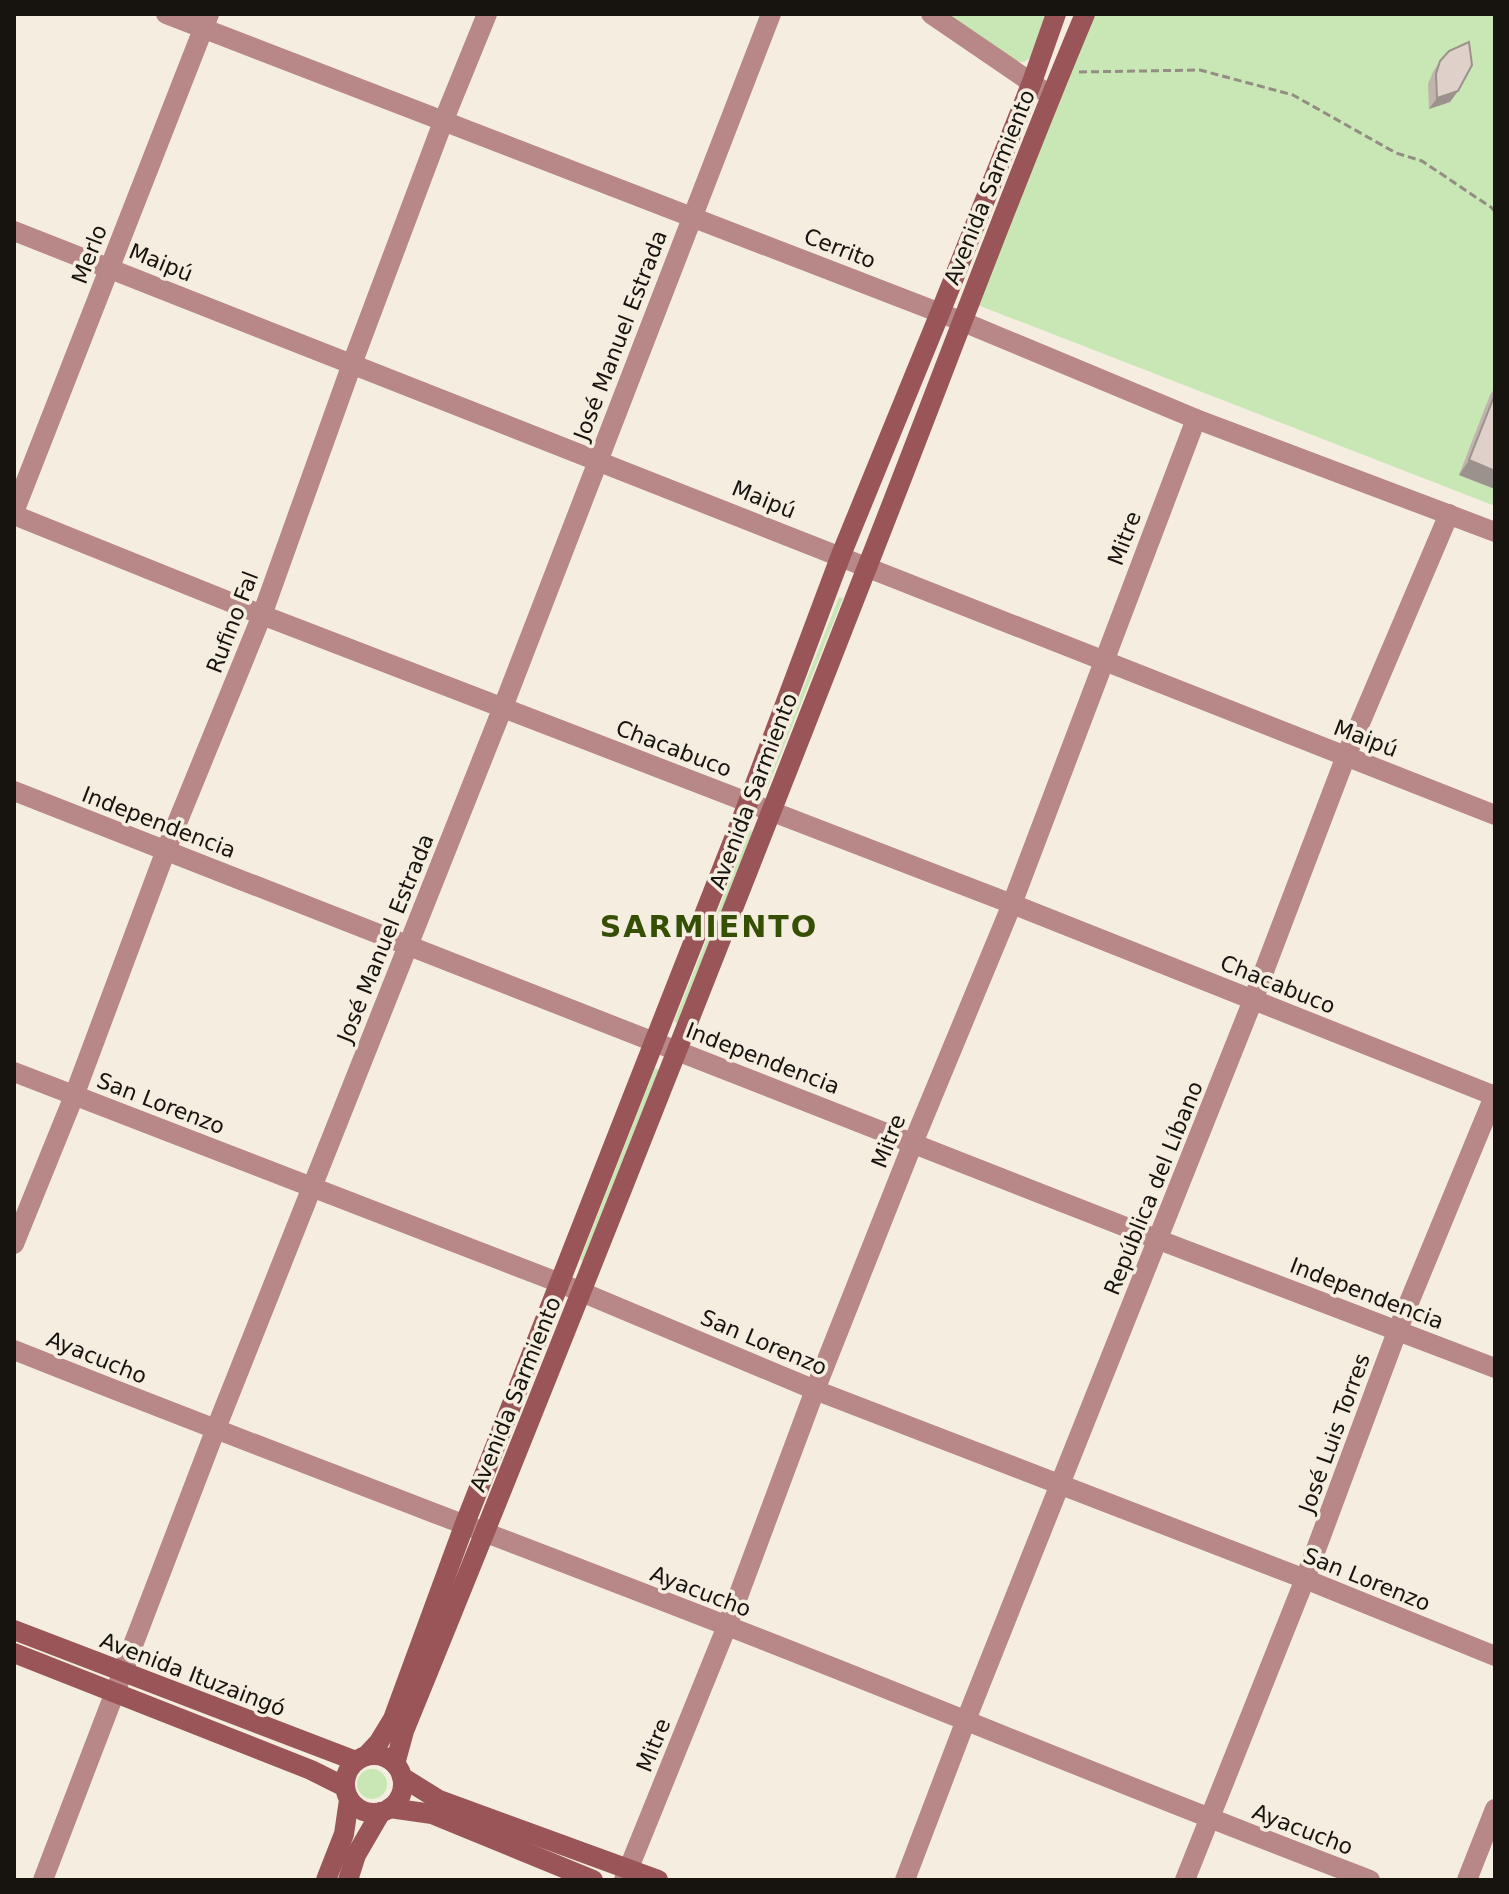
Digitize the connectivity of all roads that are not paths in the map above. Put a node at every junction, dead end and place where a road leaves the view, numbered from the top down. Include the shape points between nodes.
1 (166, 14) edge
2 (487, 14) edge
3 (771, 14) edge
4 (931, 14) edge
5 (1056, 14) edge
6 (1085, 14) edge
7 (206, 21) edge
8 (1032, 82) junction
9 (1051, 96) junction
10 (443, 122) junction
11 (691, 216) junction
12 (14, 231) edge
13 (110, 267) junction
14 (940, 313) junction
15 (961, 321) junction
16 (352, 364) junction
17 (1196, 419) junction
18 (598, 459) junction
19 (14, 513) edge
20 (1449, 514) junction
21 (1495, 532) edge
22 (841, 555) junction
23 (867, 567) junction
24 (262, 615) junction
25 (1102, 661) junction
26 (503, 707) junction
27 (1346, 756) junction
28 (14, 791) edge
29 (748, 803) junction
30 (771, 812) junction
31 (1495, 815) edge
32 (166, 850) junction
33 (1012, 904) junction
34 (408, 944) junction
35 (1253, 1000) junction
36 (655, 1042) junction
37 (677, 1051) junction
38 (14, 1072) edge
39 (1495, 1095) edge
40 (74, 1096) junction
41 (913, 1143) junction
42 (313, 1186) junction
43 (1159, 1240) junction
44 (14, 1244) edge
45 (560, 1283) junction
46 (582, 1292) junction
47 (1398, 1329) junction
48 (14, 1350) edge
49 (1495, 1368) edge
50 (815, 1390) junction
51 (215, 1431) junction
52 (1061, 1486) junction
53 (464, 1526) junction
54 (485, 1533) junction
55 (1305, 1579) junction
56 (727, 1626) junction
57 (14, 1630) edge
58 (14, 1653) edge
59 (1495, 1656) edge
60 (120, 1683) junction
61 (966, 1720) junction
62 (361, 1759) junction
63 (398, 1771) junction
64 (347, 1793) junction
65 (1495, 1809) edge
66 (386, 1810) junction
67 (1209, 1819) junction
68 (626, 1874) edge
69 (43, 1880) edge
70 (326, 1880) edge
71 (348, 1880) edge
72 (593, 1880) edge
73 (658, 1880) edge
74 (905, 1880) edge
75 (1185, 1880) edge
76 (1370, 1880) edge
77 (1467, 1880) edge

1 - 7 street, Cerrito
2 - 10 street, Rufino Fal
3 - 11 street, José Manuel Estrada
4 - 8 street
5 - 8 main road, Avenida Sarmiento
6 - 9 main road, Avenida Sarmiento
7 - 10 street, Cerrito
7 - 13 street, Merlo
8 - 9 street
8 - 14 main road, Avenida Sarmiento
9 - 15 main road, Avenida Sarmiento
10 - 11 street, Cerrito
10 - 16 street, Rufino Fal
11 - 14 street, Cerrito
11 - 18 street, José Manuel Estrada
12 - 13 street, Maipú
13 - 16 street, Maipú
13 - 19 street, Merlo
14 - 15 street, Cerrito
14 - 22 main road, Avenida Sarmiento
15 - 17 street, Cerrito
15 - 23 main road, Avenida Sarmiento
16 - 18 street, Maipú
16 - 24 street, Rufino Fal
17 - 20 street, Cerrito
17 - 25 street, Mitre
18 - 22 street, Maipú
18 - 26 street, José Manuel Estrada
19 - 24 street, Chacabuco
20 - 21 street, Cerrito
20 - 27 street, República del Líbano
22 - 23 street, Maipú
22 - 29 main road, Avenida Sarmiento
23 - 25 street, Maipú
23 - 30 main road, Avenida Sarmiento
24 - 26 street, Chacabuco
24 - 32 street, Rufino Fal
25 - 27 street, Maipú
25 - 33 street, Mitre
26 - 29 street, Chacabuco
26 - 34 street, José Manuel Estrada
27 - 31 street, Maipú
27 - 35 street, República del Líbano
28 - 32 street, Independencia
29 - 30 street, Chacabuco
29 - 36 main road, Avenida Sarmiento
30 - 33 street, Chacabuco
30 - 37 main road, Avenida Sarmiento
32 - 34 street, Independencia
32 - 40 street, Rufino Fal
33 - 35 street, Chacabuco
33 - 41 street, Mitre
34 - 36 street, Independencia
34 - 42 street, José Manuel Estrada
35 - 39 street, Chacabuco
35 - 43 street, República del Líbano
36 - 37 street, Independencia
36 - 45 main road, Avenida Sarmiento
37 - 41 street, Independencia
37 - 46 main road, Avenida Sarmiento
38 - 40 street, San Lorenzo
39 - 47 street, José Luis Torres
40 - 42 street, San Lorenzo
40 - 44 street, Rufino Fal
41 - 43 street, Independencia
41 - 50 street, Mitre
42 - 45 street, San Lorenzo
42 - 51 street, José Manuel Estrada
43 - 47 street, Independencia
43 - 52 street, República del Líbano
45 - 46 street, San Lorenzo
45 - 53 main road, Avenida Sarmiento
46 - 50 street, San Lorenzo
46 - 54 main road, Avenida Sarmiento
47 - 49 street, Independencia
47 - 55 street, José Luis Torres
48 - 51 street, Ayacucho
50 - 52 street, San Lorenzo
50 - 56 street, Mitre
51 - 53 street, Ayacucho
51 - 60 street, José Manuel Estrada
52 - 55 street, San Lorenzo
52 - 61 street, República del Líbano
53 - 54 street, Ayacucho
53 - 62 main road, Avenida Sarmiento via 393,1719
54 - 56 street, Ayacucho
54 - 63 main road, Avenida Sarmiento via 404,1731
55 - 59 street, San Lorenzo
55 - 67 street, José Luis Torres
56 - 61 street, Ayacucho
56 - 68 street, Mitre
57 - 60 main road, Avenida Ituzaingó
58 - 60 main road, Avenida Ituzaingó
60 - 62 main road, Avenida Ituzaingó
60 - 64 main road, Avenida Ituzaingó via 311,1770
60 - 69 street, José Manuel Estrada
61 - 67 street, Ayacucho
61 - 74 street, República del Líbano
62 - 63 main road via 381,1756
62 - 64 main road via 346,1777
63 - 66 main road via 401,1794
63 - 68 main road via 439,1800
64 - 66 main road via 363,1811
64 - 70 main road via 344,1834
65 - 77 street
66 - 71 main road via 356,1855
66 - 72 main road via 432,1814
67 - 75 street, José Luis Torres
67 - 76 street, Ayacucho
68 - 73 main road

